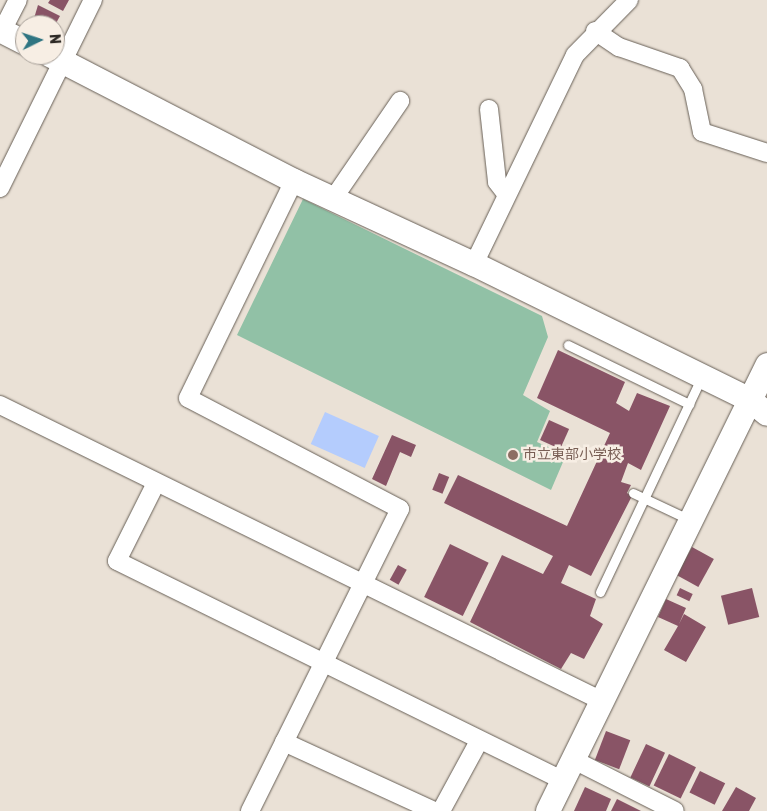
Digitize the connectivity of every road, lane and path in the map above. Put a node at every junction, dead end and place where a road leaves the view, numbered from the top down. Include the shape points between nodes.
1 (18, 0) edge
2 (93, 0) edge
3 (629, 0) edge
4 (1, 31) edge
5 (596, 31) junction
6 (15, 38) edge
7 (65, 44) edge
8 (65, 63) edge
9 (53, 65) edge
10 (400, 101) dead end
11 (489, 109) dead end
12 (767, 153) edge
13 (294, 181) junction
14 (0, 188) edge
15 (507, 195) junction
16 (333, 200) junction
17 (474, 264) junction
18 (568, 345) dead end
19 (767, 365) edge
20 (702, 376) junction
21 (689, 404) junction
22 (0, 405) edge
23 (759, 407) edge
24 (156, 483) junction
25 (633, 493) dead end
26 (644, 498) junction
27 (690, 520) junction
28 (363, 585) junction
29 (600, 592) dead end
30 (323, 665) junction
31 (600, 700) junction
32 (479, 741) junction
33 (284, 742) junction
34 (572, 759) junction
35 (562, 780) junction
36 (250, 811) edge
37 (434, 811) edge
38 (441, 811) edge
39 (548, 811) edge
40 (675, 811) edge

1 - 4 street
2 - 7 street
3 - 5 street
4 - 6 street
5 - 12 street via 619,47 680,68 693,89 702,132
5 - 15 street via 575,55
8 - 13 street
9 - 14 street
10 - 16 street
11 - 15 street via 497,182
13 - 16 street
13 - 28 street via 188,398 400,509
15 - 17 street
16 - 17 street
17 - 20 street
18 - 21 lane
19 - 23 street
20 - 21 lane
20 - 23 street
21 - 26 lane
22 - 24 street
23 - 27 street
24 - 28 street
24 - 30 street via 117,561
25 - 26 lane
26 - 27 lane
26 - 29 lane
27 - 31 street
28 - 30 street
28 - 31 street
30 - 32 street
30 - 33 street
31 - 34 street
32 - 35 street
32 - 38 street
33 - 36 street
33 - 37 street
34 - 35 street
34 - 40 street
35 - 39 street

